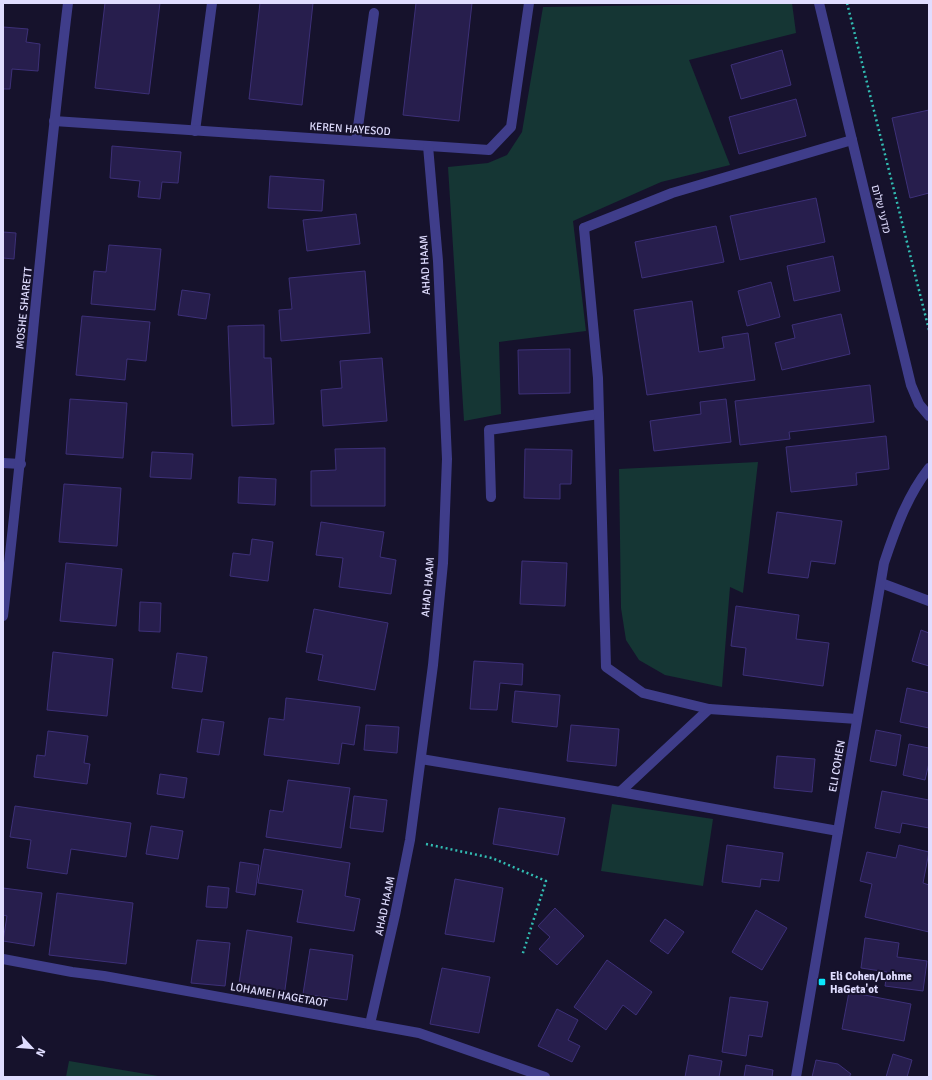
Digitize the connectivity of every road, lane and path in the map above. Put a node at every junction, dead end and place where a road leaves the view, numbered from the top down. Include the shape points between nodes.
1 (68, 3) edge
2 (212, 3) edge
3 (529, 3) edge
4 (818, 3) edge
5 (848, 3) edge
6 (374, 13) dead end
7 (54, 121) junction
8 (195, 131) junction
9 (852, 140) junction
10 (356, 141) junction
11 (428, 146) junction
12 (929, 330) edge
13 (599, 414) junction
14 (929, 416) edge
15 (3, 463) edge
16 (21, 464) junction
17 (929, 468) edge
18 (491, 497) dead end
19 (881, 584) junction
20 (929, 601) edge
21 (3, 616) edge
22 (709, 710) junction
23 (857, 719) junction
24 (421, 759) junction
25 (620, 792) junction
26 (838, 831) junction
27 (410, 840) junction
28 (522, 956) dead end
29 (3, 959) edge
30 (370, 1024) junction
31 (545, 1077) edge
32 (796, 1077) edge

1 - 7 street, MOSHE SHARETT
2 - 8 street
3 - 11 street, KEREN HAYESOD via 511,127 489,150
4 - 9 street, מדעי שלום
5 - 12 path
6 - 10 street
7 - 8 street, KEREN HAYESOD
7 - 16 street, MOSHE SHARETT
8 - 10 street, KEREN HAYESOD
9 - 13 street via 672,193 584,228
9 - 14 street, מדעי שלום via 911,385 919,404
10 - 11 street, KEREN HAYESOD
11 - 24 street, AHAD HAAM via 438,261 447,459 443,563
13 - 18 street via 489,430
13 - 22 street via 606,668 643,693
15 - 16 street
16 - 21 street, MOSHE SHARETT
17 - 19 street, ELI COHEN via 898,524 884,564
19 - 20 street
19 - 23 street, ELI COHEN
22 - 23 street
22 - 25 street
23 - 26 street, ELI COHEN
24 - 25 street
24 - 27 street, AHAD HAAM
25 - 26 street
26 - 32 street, ELI COHEN
27 - 28 path via 492,858 546,880
27 - 30 street, AHAD HAAM
29 - 30 street, LOHAMEI HAGETAOT
30 - 31 street, LOHAMEI HAGETAOT via 419,1033

